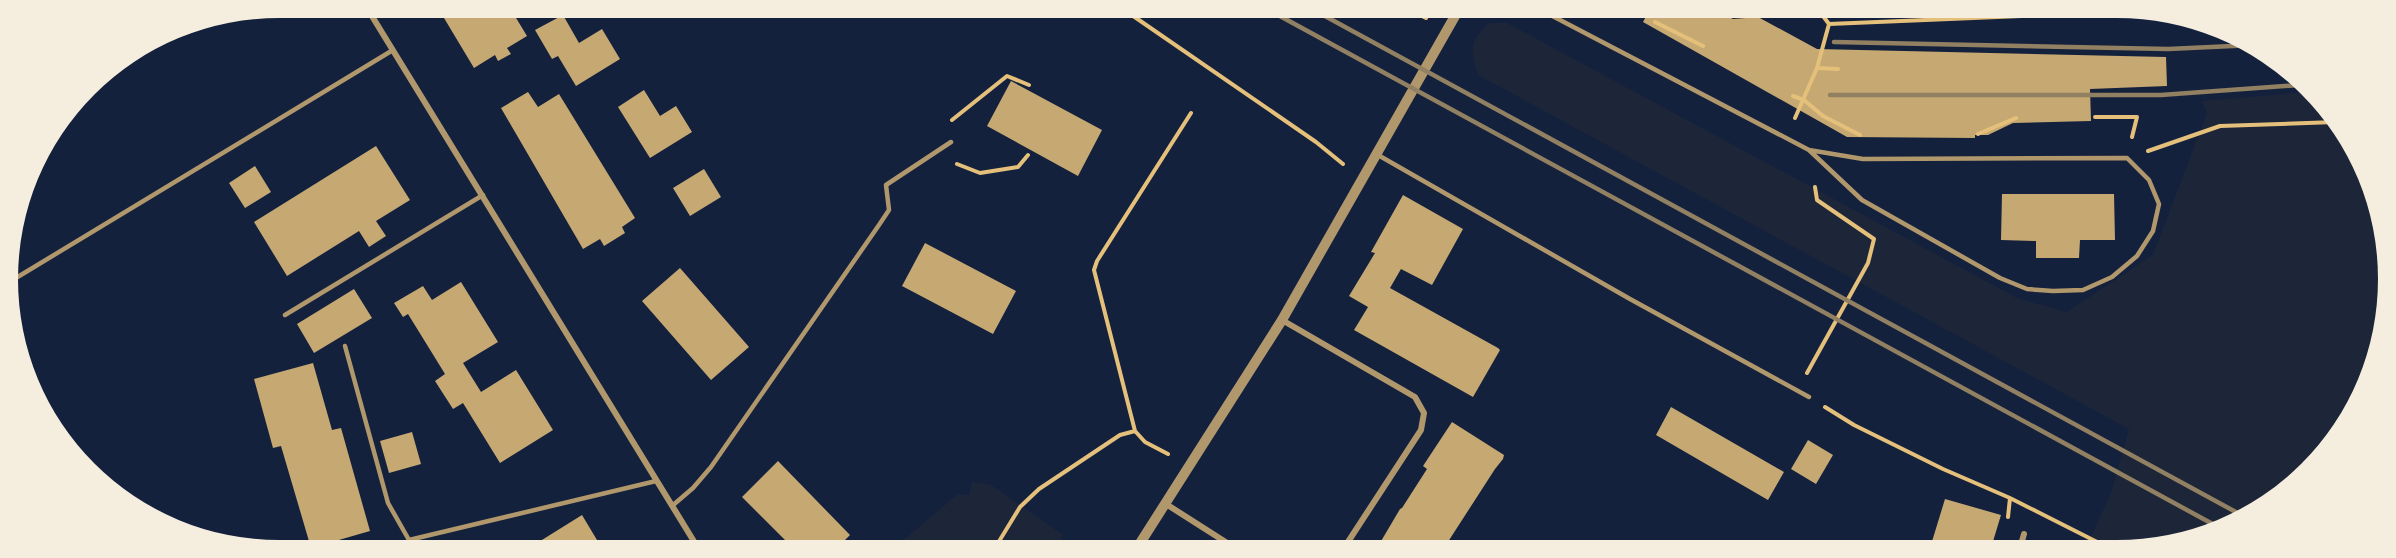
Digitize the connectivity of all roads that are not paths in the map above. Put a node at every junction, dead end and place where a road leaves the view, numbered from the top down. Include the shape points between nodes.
1 (373, 18) edge
2 (1454, 18) edge
3 (1556, 18) edge
4 (393, 50) junction
5 (951, 142) dead end
6 (1809, 150) junction
7 (1378, 155) junction
8 (483, 195) junction
9 (18, 277) edge
10 (285, 315) dead end
11 (1282, 320) junction
12 (345, 345) dead end
13 (1809, 397) road end
14 (656, 481) junction
15 (1166, 504) junction
16 (672, 506) junction
17 (2024, 534) dead end
18 (409, 540) joint
19 (693, 540) edge
20 (1142, 540) edge
21 (1222, 540) edge
22 (1349, 540) edge
23 (2022, 540) edge

1 - 4 street
2 - 7 street
3 - 6 lane
4 - 8 street
4 - 9 lane
5 - 16 lane via 886,185 889,210 711,466
6 - 6 lane via 1862,200 2000,278 2027,289 2083,290 2112,277 2137,256 2153,231 2158,204 2149,180 2127,158 1863,159
7 - 11 street
7 - 13 lane
8 - 10 lane
8 - 14 street
11 - 15 street
11 - 22 street via 1415,397 1424,413 1421,430
12 - 18 lane via 388,503
14 - 16 street
14 - 18 lane
15 - 20 street
15 - 21 street
16 - 19 street
17 - 23 street

